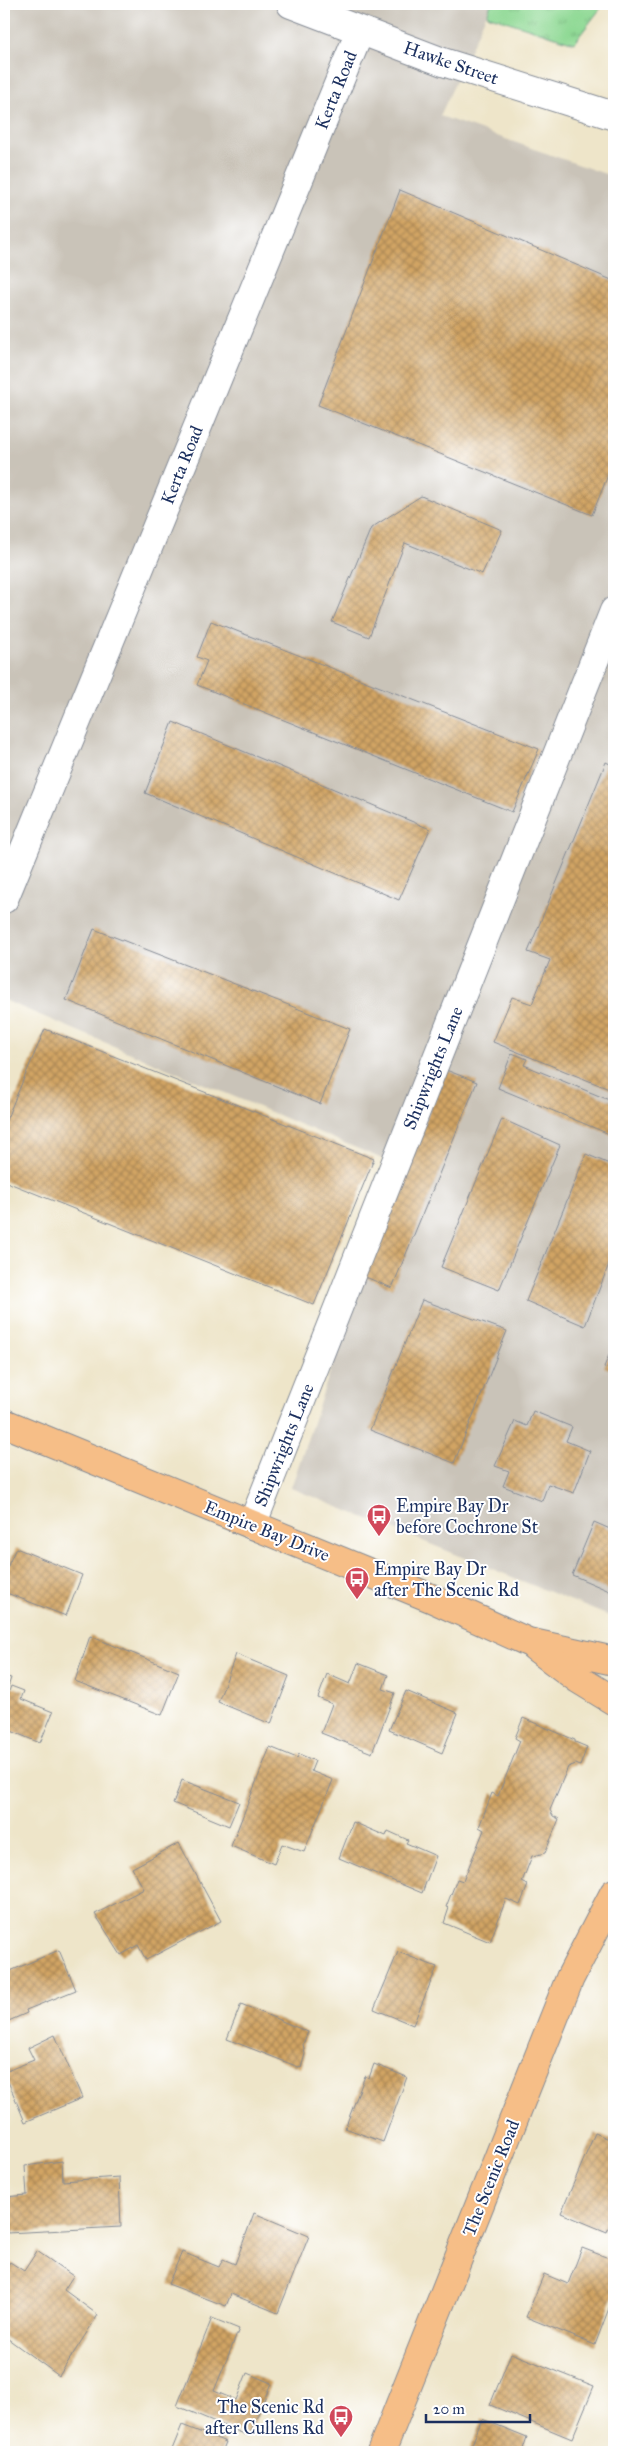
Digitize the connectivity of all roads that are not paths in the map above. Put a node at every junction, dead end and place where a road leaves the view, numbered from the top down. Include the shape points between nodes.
1 (291, 4) edge
2 (360, 30) junction
3 (614, 116) edge
4 (614, 611) edge
5 (4, 899) edge
6 (4, 1423) edge
7 (252, 1525) junction
8 (528, 1642) junction
9 (614, 1661) edge
10 (614, 1701) edge
11 (612, 1901) edge
12 (381, 2452) edge

1 - 2 street, Hawke Street
2 - 3 street, Hawke Street via 443,62
2 - 5 street, Kerta Road
4 - 7 street, Shipwrights Lane
6 - 7 main road, Empire Bay Drive
7 - 8 main road, Empire Bay Drive via 431,1598
8 - 9 main road, Empire Bay Drive
8 - 10 main road, Empire Bay Drive
11 - 12 main road, The Scenic Road via 570,1978

